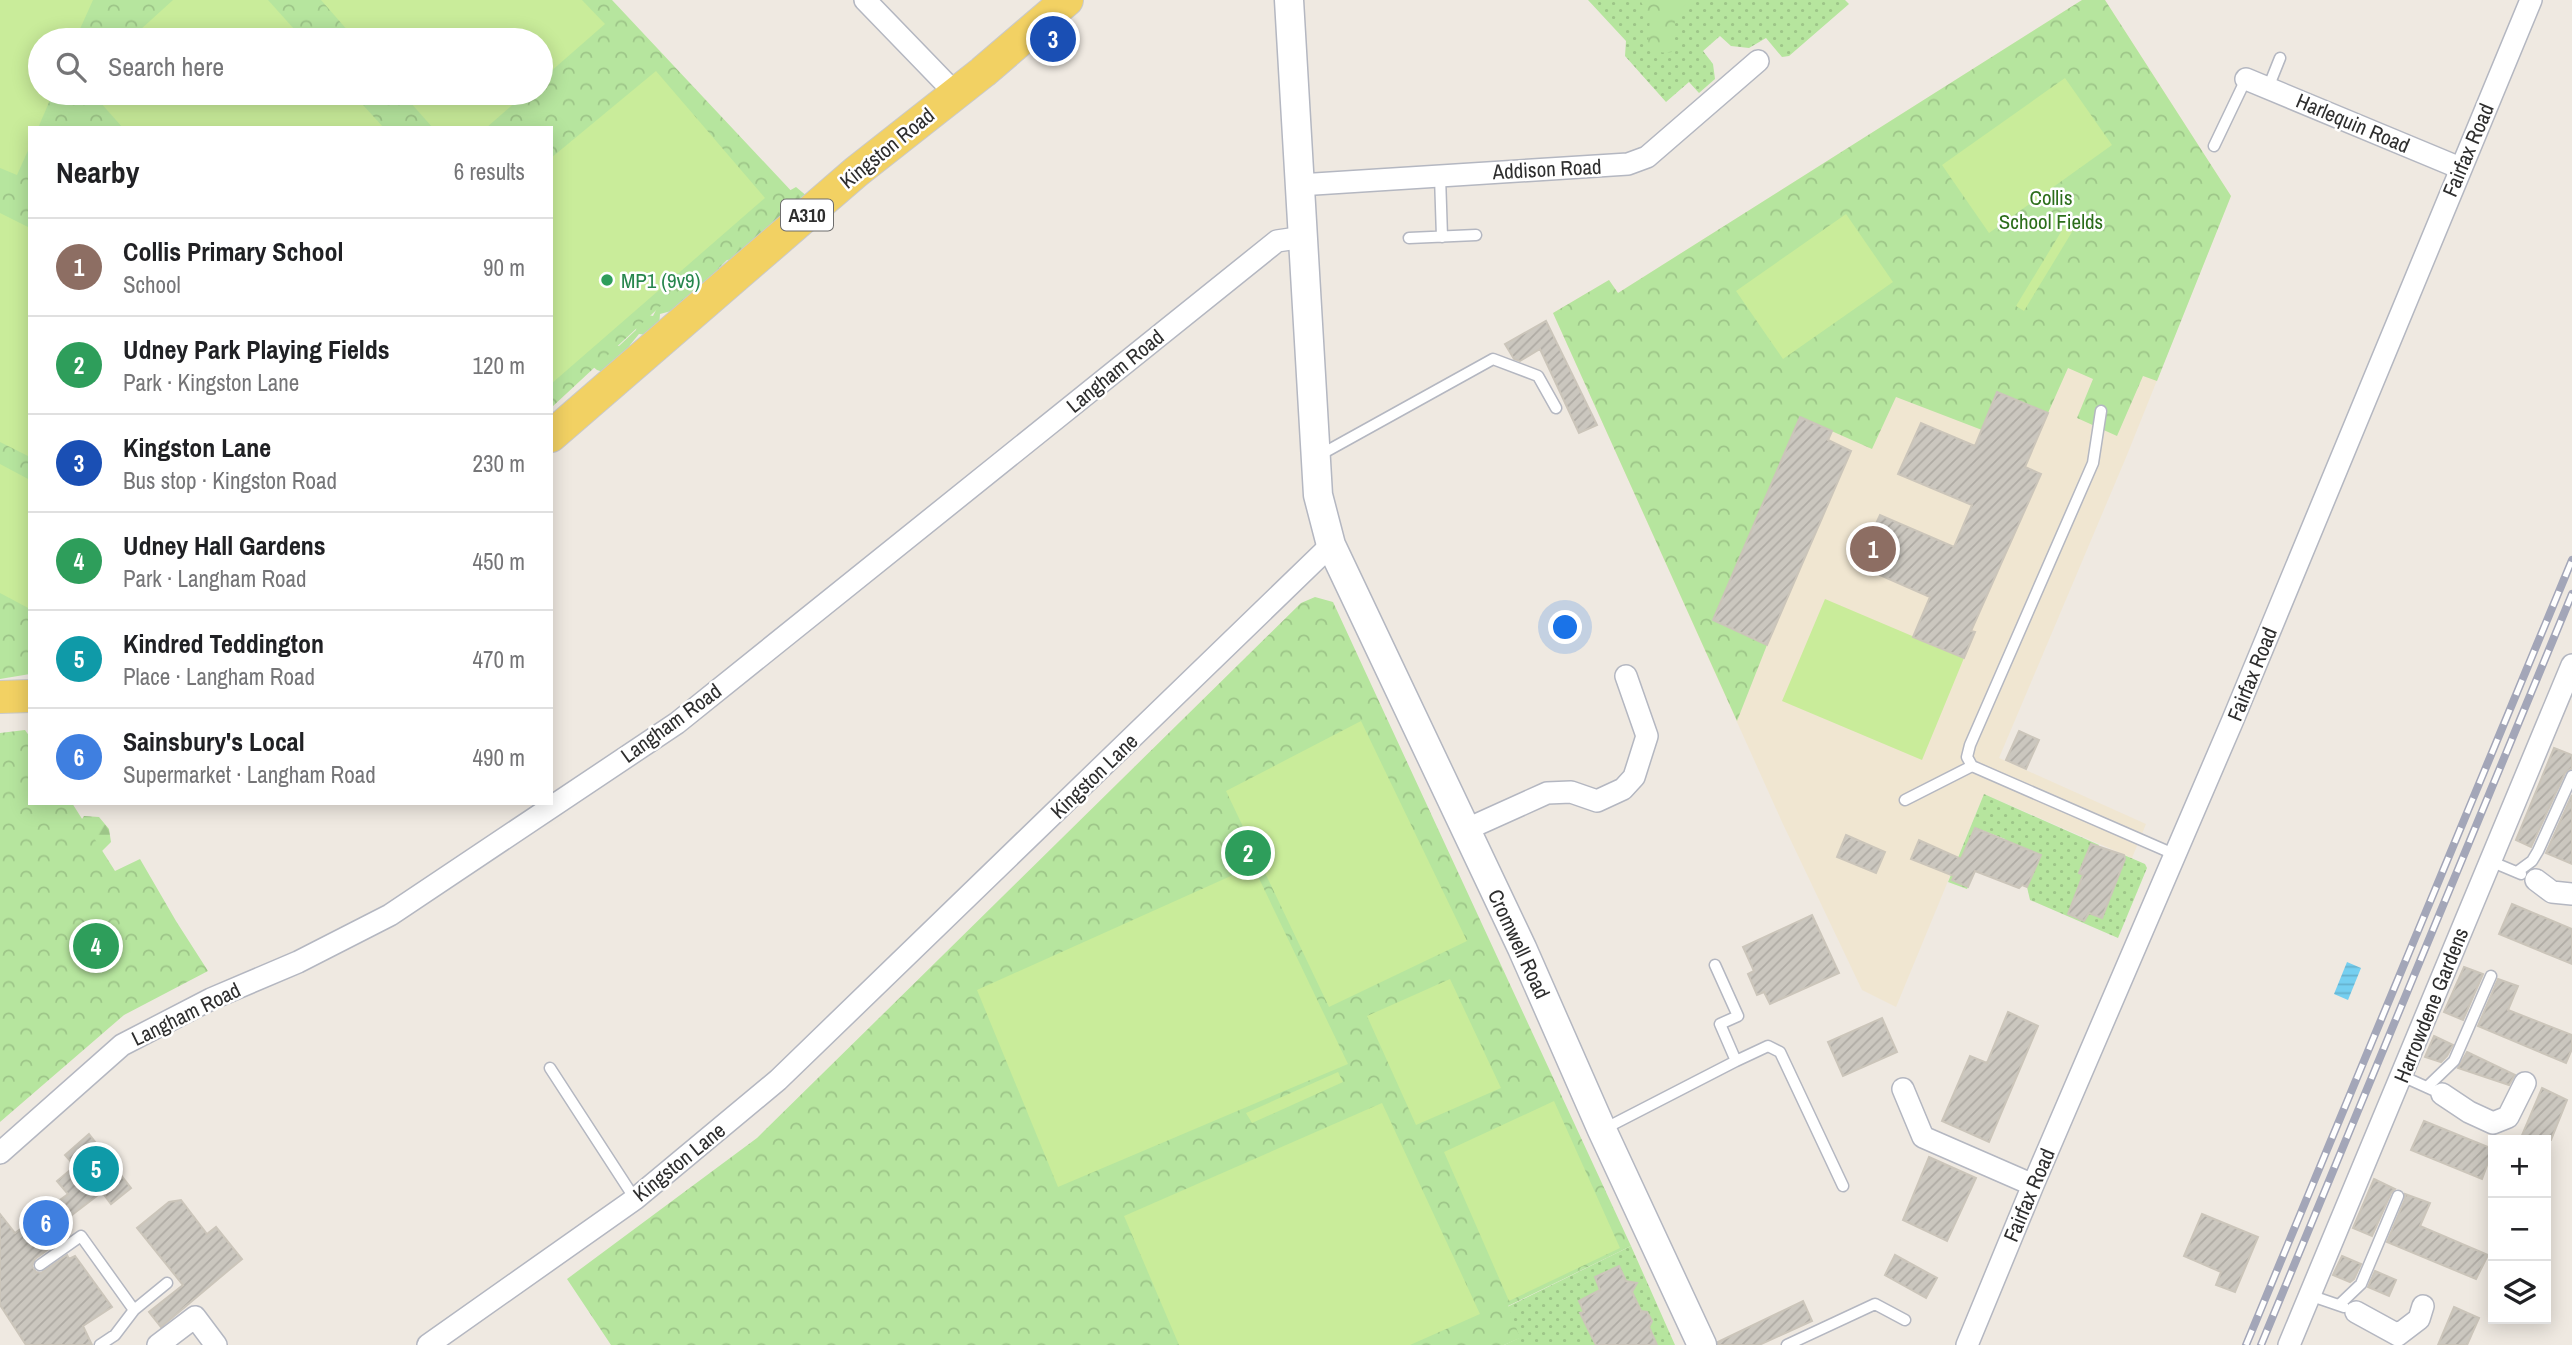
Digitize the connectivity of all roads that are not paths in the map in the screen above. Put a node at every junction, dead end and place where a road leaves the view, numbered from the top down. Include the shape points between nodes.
1 (865, 0) edge
2 (1067, 0) edge
3 (1289, 0) edge
4 (2531, 0) edge
5 (2280, 58) dead end
6 (1758, 61) dead end
7 (2246, 79) joint
8 (2268, 88) junction
9 (955, 93) junction
10 (2214, 146) dead end
11 (2460, 168) junction
12 (1440, 176) junction
13 (1299, 185) junction
14 (1476, 235) dead end
15 (1304, 237) junction
16 (1442, 237) junction
17 (1409, 238) dead end
18 (1556, 408) dead end
19 (2101, 411) dead end
20 (553, 434) edge
21 (1316, 457) junction
22 (1331, 545) junction
23 (2572, 665) edge
24 (1626, 676) dead end
25 (28, 696) edge
26 (0, 697) edge
27 (1972, 766) junction
28 (2572, 776) edge
29 (1905, 800) dead end
30 (1465, 830) junction
31 (2176, 855) junction
32 (2490, 861) junction
33 (2527, 876) junction
34 (2572, 894) edge
35 (1715, 965) dead end
36 (2491, 976) dead end
37 (1736, 1061) junction
38 (550, 1069) dead end
39 (2402, 1076) junction
40 (2525, 1083) dead end
41 (1903, 1089) dead end
42 (2435, 1091) junction
43 (1602, 1130) junction
44 (0, 1153) edge
45 (2033, 1185) junction
46 (1843, 1186) dead end
47 (2398, 1196) dead end
48 (635, 1199) junction
49 (40, 1265) dead end
50 (167, 1283) dead end
51 (2309, 1295) junction
52 (2423, 1306) dead end
53 (2348, 1308) junction
54 (134, 1310) junction
55 (1905, 1320) dead end
56 (1795, 1343) edge
57 (100, 1345) edge
58 (158, 1345) edge
59 (216, 1345) edge
60 (428, 1345) edge
61 (1702, 1345) edge
62 (1967, 1345) edge
63 (2289, 1345) edge

1 - 9 street
2 - 9 main road, Kingston Road / A310
3 - 13 main road
4 - 11 street, Fairfax Road
5 - 8 lane
6 - 12 street, Addison Road via 1647,157 1628,164
7 - 8 street, Harlequin Road
7 - 10 lane
8 - 11 street, Harlequin Road
9 - 20 main road, Kingston Road / A310 via 856,172
11 - 31 street, Fairfax Road
12 - 13 street, Addison Road
12 - 16 lane
13 - 15 main road
14 - 16 lane
15 - 21 main road
15 - 44 street, Langham Road via 1277,241 677,723 390,915 122,1045
16 - 17 lane
18 - 21 lane via 1538,376 1493,359
19 - 27 lane via 2093,463 1970,745 1967,757
21 - 22 main road via 1318,495
22 - 30 main road, Cromwell Road
22 - 48 street, Kingston Lane via 778,1080
23 - 32 street, Harrowdene Gardens
24 - 30 street via 1647,736 1634,777 1623,789 1597,801 1571,792 1547,793
25 - 26 main road
27 - 29 lane
27 - 31 lane
28 - 33 lane
30 - 43 main road, Cromwell Road
31 - 45 street, Fairfax Road
32 - 33 lane
32 - 39 street, Harrowdene Gardens
33 - 34 street via 2552,891
35 - 37 lane via 1738,1016 1720,1024
36 - 42 lane via 2454,1061
37 - 43 lane
37 - 46 lane via 1768,1046 1780,1052
38 - 48 lane
39 - 42 lane
39 - 51 street, Harrowdene Gardens
40 - 42 street via 2508,1117 2493,1123
41 - 45 street via 1923,1138
43 - 61 main road, Cromwell Road
45 - 62 street, Fairfax Road
47 - 53 lane
48 - 60 street, Kingston Lane
49 - 54 lane via 81,1236
50 - 54 lane
51 - 53 lane
51 - 63 street, Harrowdene Gardens
52 - 53 street via 2419,1319 2398,1335
54 - 57 lane via 115,1335
55 - 56 lane via 1875,1304
58 - 59 street via 195,1317

